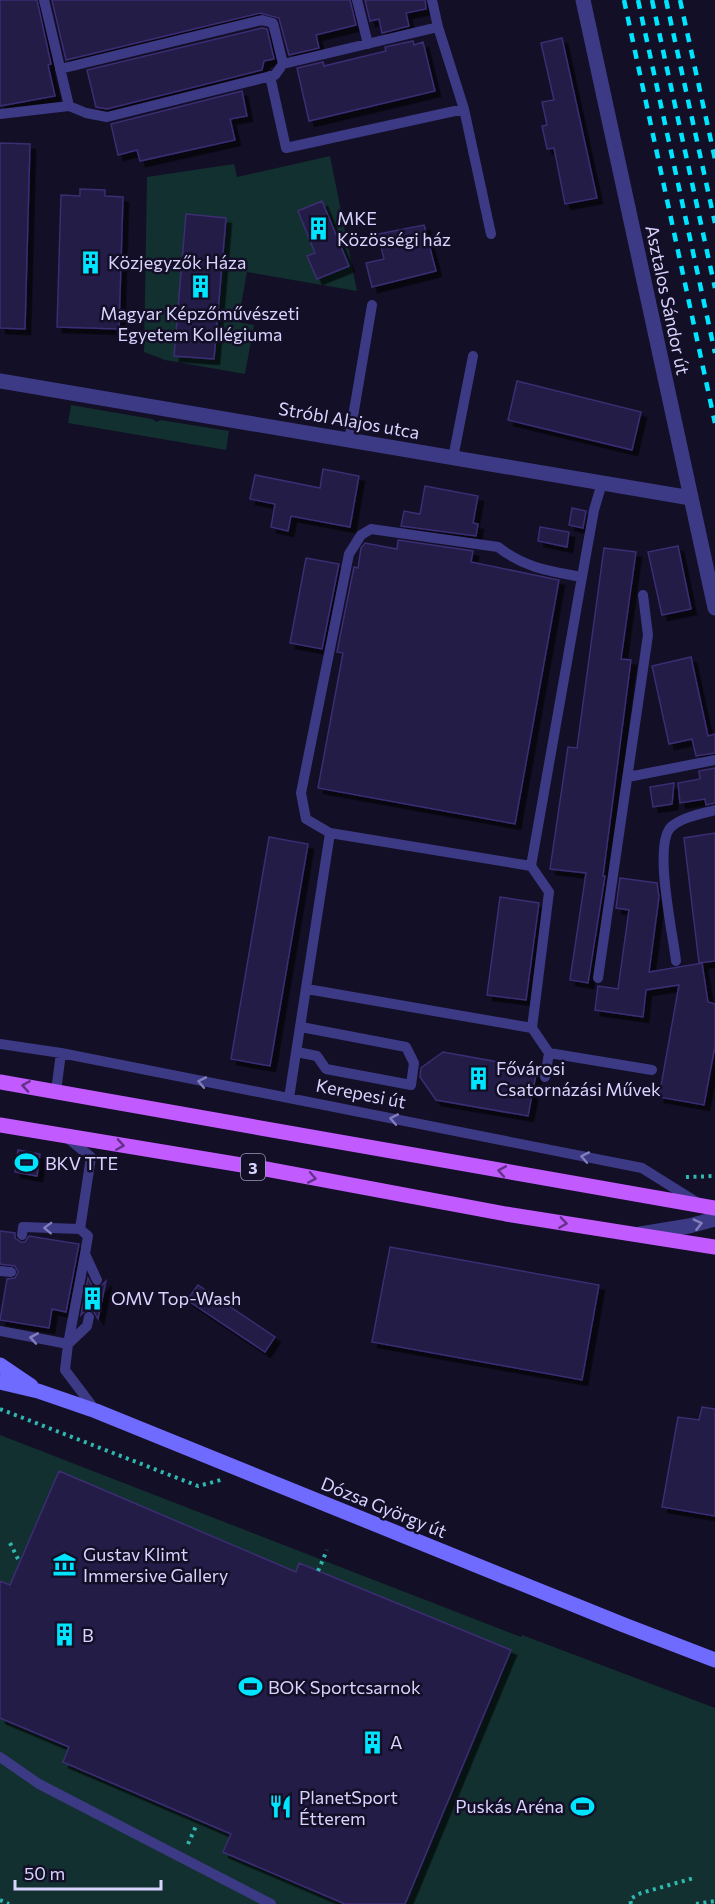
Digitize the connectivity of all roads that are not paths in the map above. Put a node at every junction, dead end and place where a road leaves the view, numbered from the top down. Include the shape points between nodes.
1 (44, 0) edge
2 (357, 0) edge
3 (432, 0) edge
4 (583, 0) edge
5 (438, 27) junction
6 (368, 44) junction
7 (284, 64) junction
8 (60, 69) junction
9 (270, 76) junction
10 (69, 106) junction
11 (464, 109) junction
12 (0, 114) edge
13 (491, 234) dead end
14 (372, 305) dead end
15 (473, 356) dead end
16 (0, 381) edge
17 (349, 440) junction
18 (453, 458) junction
19 (602, 483) junction
20 (691, 498) junction
21 (582, 577) junction
22 (643, 595) dead end
23 (715, 608) edge
24 (715, 760) edge
25 (628, 777) junction
26 (715, 810) edge
27 (330, 833) junction
28 (531, 866) junction
29 (676, 961) dead end
30 (598, 978) dead end
31 (307, 989) junction
32 (301, 1027) junction
33 (532, 1028) junction
34 (0, 1044) edge
35 (297, 1052) junction
36 (61, 1053) junction
37 (549, 1053) junction
38 (652, 1070) dead end
39 (545, 1077) dead end
40 (0, 1082) edge
41 (56, 1091) junction
42 (289, 1098) junction
43 (0, 1125) edge
44 (18, 1128) junction
45 (64, 1136) junction
46 (0, 1137) edge
47 (710, 1207) edge
48 (715, 1219) edge
49 (80, 1229) junction
50 (640, 1234) junction
51 (22, 1235) dead end
52 (715, 1248) edge
53 (85, 1254) junction
54 (97, 1280) dead end
55 (89, 1317) dead end
56 (0, 1331) edge
57 (68, 1344) junction
58 (0, 1365) edge
59 (0, 1382) edge
60 (38, 1391) junction
61 (96, 1411) junction
62 (715, 1660) edge
63 (0, 1757) edge
64 (271, 1904) edge

1 - 8 lane
2 - 6 lane
3 - 5 lane
4 - 20 street, Asztalos Sándor út
5 - 6 lane
5 - 11 lane
6 - 7 lane
7 - 8 lane via 273,23 262,20
7 - 9 lane
8 - 10 lane
9 - 10 lane via 107,117
9 - 11 lane via 286,148
10 - 12 lane
11 - 13 lane
14 - 17 lane
15 - 18 lane
16 - 17 street, Stróbl Alajos utca
17 - 18 street, Stróbl Alajos utca
18 - 19 street, Stróbl Alajos utca
19 - 20 street, Stróbl Alajos utca
19 - 21 lane
20 - 23 street, Asztalos Sándor út
21 - 27 lane via 537,569 498,547 371,529 361,535 349,554 301,793 306,819
21 - 28 lane
22 - 25 lane via 648,635
24 - 25 lane
25 - 30 lane
26 - 29 lane via 681,821 670,828 664,842 662,859
27 - 28 lane
27 - 31 lane
28 - 33 lane via 549,892
31 - 32 lane
31 - 33 lane
32 - 35 lane
32 - 35 lane via 406,1047 414,1063 411,1085 326,1069 317,1056
33 - 37 lane
34 - 36 lane, Kerepesi út
35 - 42 lane
36 - 41 lane
42 -> 36 lane, Kerepesi út
37 - 38 lane
37 - 39 lane
41 -> 40 main road, Kerepesi út / 3
47 -> 41 main road, Kerepesi út / 3
47 -> 42 lane, Kerepesi út via 642,1168
43 - 44 main road, 3
44 - 45 main road, 3
44 - 46 main road
45 - 49 lane via 91,1157
45 -> 50 main road, 3
50 -> 48 street
49 -> 51 lane via 24,1227
49 - 53 lane via 88,1236
50 - 52 main road, 3
53 - 54 lane
53 - 57 lane
55 - 57 lane via 87,1326
57 -> 56 lane
57 - 61 lane via 65,1370
58 - 60 main road, Dózsa György út
59 - 60 main road, Dózsa György út
60 - 61 main road, Dózsa György út
61 - 62 main road, Dózsa György út
63 - 64 lane via 39,1784

